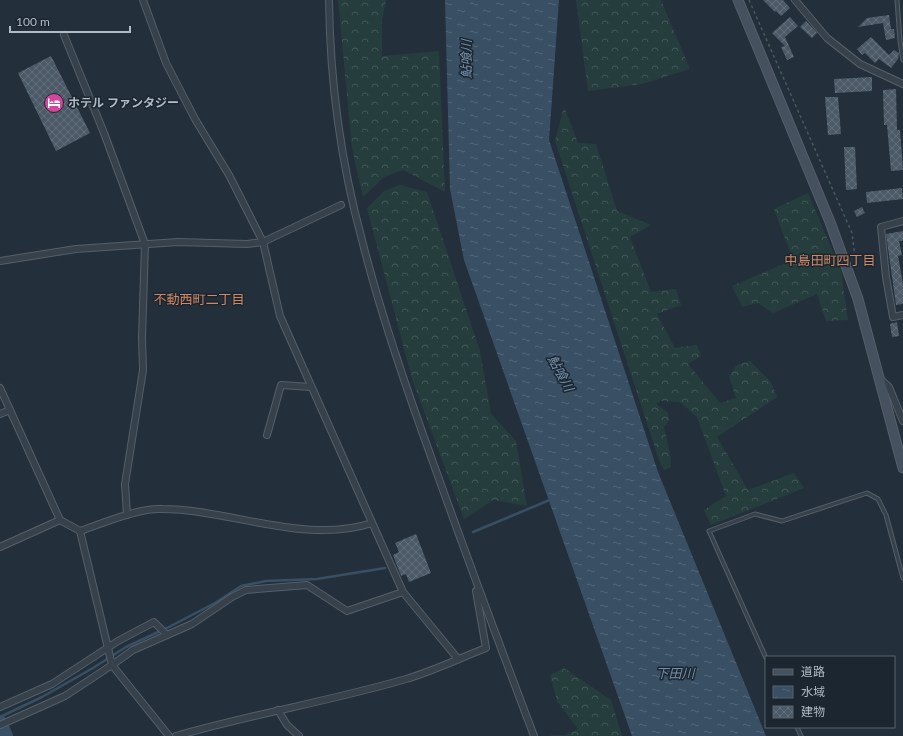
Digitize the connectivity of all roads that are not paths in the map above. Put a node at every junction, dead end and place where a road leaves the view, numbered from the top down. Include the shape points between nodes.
1 (143, 0) edge
2 (328, 0) edge
3 (738, 0) edge
4 (796, 0) edge
5 (897, 0) edge
6 (64, 35) dead end
7 (903, 60) edge
8 (903, 84) edge
9 (341, 205) dead end
10 (903, 221) edge
11 (263, 242) junction
12 (145, 244) junction
13 (0, 261) edge
14 (903, 315) edge
15 (878, 377) junction
16 (311, 387) junction
17 (0, 388) edge
18 (10, 410) junction
19 (0, 414) edge
20 (903, 421) edge
21 (267, 435) dead end
22 (903, 468) edge
23 (127, 515) junction
24 (60, 520) junction
25 (372, 523) junction
26 (80, 531) junction
27 (0, 547) edge
28 (474, 578) junction
29 (903, 578) edge
30 (403, 592) junction
31 (166, 634) junction
32 (109, 650) junction
33 (765, 656) edge
34 (458, 659) junction
35 (112, 664) junction
36 (0, 707) edge
37 (278, 710) junction
38 (2, 724) edge
39 (169, 736) edge
40 (176, 736) edge
41 (299, 736) edge
42 (534, 736) edge

1 - 11 street via 166,64 195,119 229,174
2 - 28 street via 330,45 344,160 361,240 403,379
3 - 15 street via 848,271
4 - 8 street via 827,38 860,64
5 - 7 lane
6 - 12 street
9 - 11 street
10 - 14 street via 881,227 893,317
11 - 12 street
11 - 16 street via 280,316
12 - 13 street via 76,249
12 - 23 street via 143,370 125,484
15 - 20 street via 889,387
15 - 22 street
16 - 21 street via 281,385
16 - 25 street
17 - 18 street
18 - 19 street
18 - 24 street
23 - 25 street via 160,508 315,530 358,527
23 - 26 street
24 - 26 street
24 - 27 street
25 - 30 street
26 - 32 street
28 - 34 street via 486,648
28 - 42 street
29 - 33 lane via 886,515 878,499 867,493 782,521 755,514 709,531
30 - 31 street via 347,611 307,584 246,590 192,624
30 - 34 street
31 - 32 street via 154,622 118,641
31 - 35 street via 133,650
32 - 35 street
32 - 36 street via 52,684
34 - 37 street via 408,678
35 - 38 street via 65,696
35 - 39 street
37 - 40 street
37 - 41 street via 287,725

